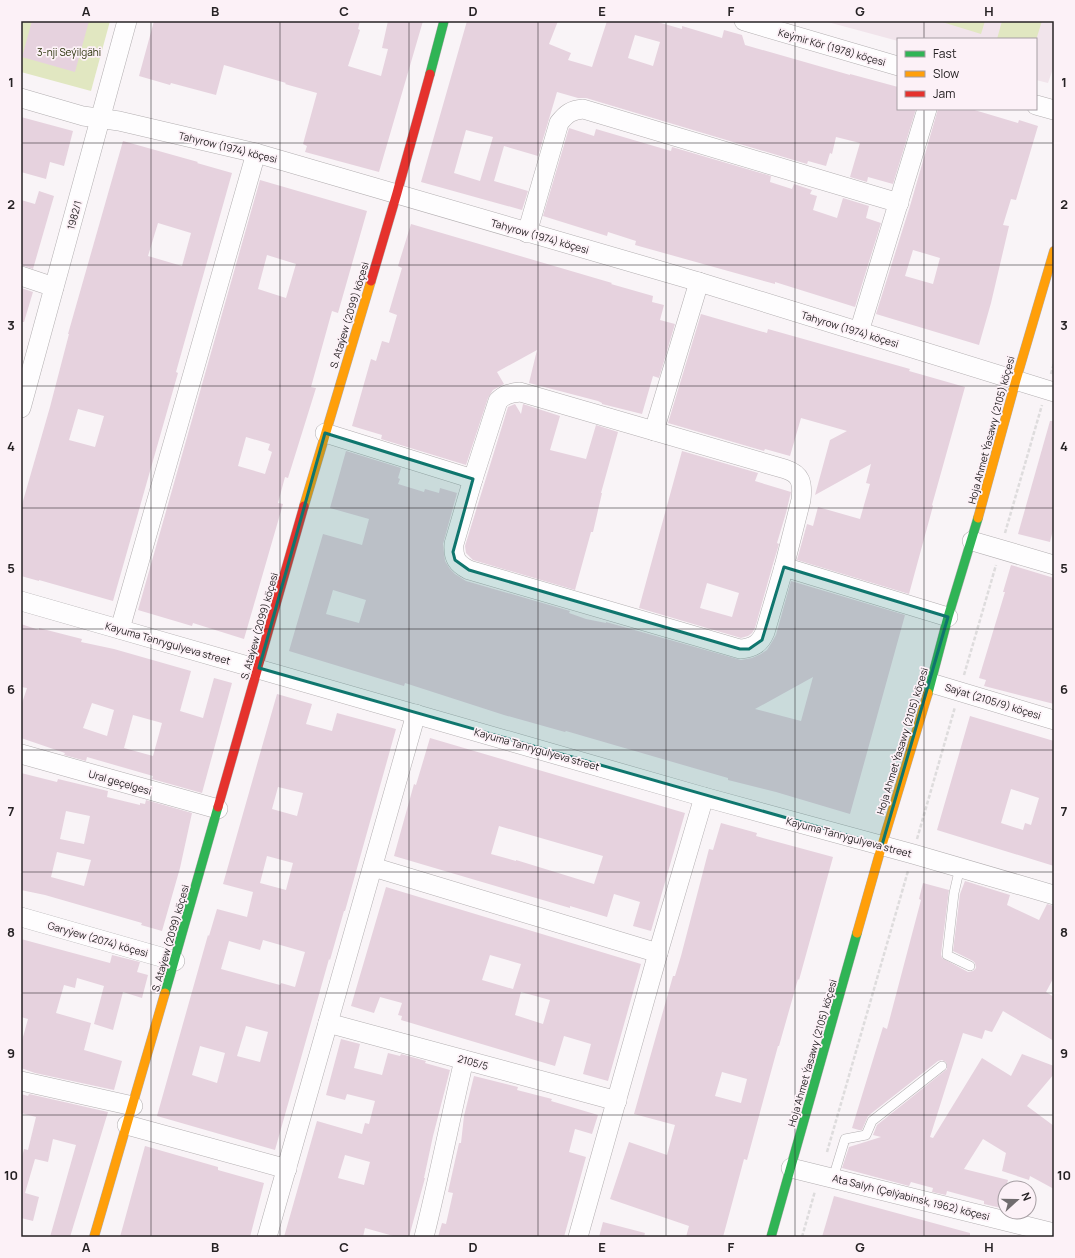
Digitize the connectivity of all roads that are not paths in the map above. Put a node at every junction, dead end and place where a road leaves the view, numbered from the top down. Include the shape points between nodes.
1 (127, 21) edge
2 (444, 21) edge
3 (744, 21) edge
4 (897, 66) edge
5 (21, 98) edge
6 (1037, 105) edge
7 (927, 110) edge
8 (1054, 110) edge
9 (100, 118) junction
10 (256, 153) junction
11 (397, 193) junction
12 (899, 203) junction
13 (527, 233) junction
14 (1054, 252) edge
15 (21, 276) edge
16 (699, 282) junction
17 (54, 287) junction
18 (859, 332) junction
19 (1016, 380) junction
20 (1050, 391) edge
21 (21, 408) edge
22 (654, 431) junction
23 (326, 433) junction
24 (473, 479) junction
25 (972, 541) junction
26 (1054, 565) edge
27 (784, 567) junction
28 (21, 601) edge
29 (948, 617) junction
30 (120, 630) junction
31 (259, 668) junction
32 (931, 683) junction
33 (416, 714) junction
34 (1054, 720) edge
35 (21, 754) edge
36 (704, 797) junction
37 (218, 809) junction
38 (882, 845) junction
39 (373, 867) junction
40 (960, 868) junction
41 (1054, 895) edge
42 (21, 917) edge
43 (658, 953) junction
44 (175, 961) junction
45 (970, 966) dead end
46 (328, 1023) junction
47 (464, 1060) junction
48 (942, 1066) dead end
49 (21, 1081) edge
50 (617, 1101) junction
51 (133, 1106) junction
52 (127, 1125) junction
53 (791, 1168) junction
54 (287, 1169) junction
55 (827, 1177) junction
56 (1054, 1233) edge
57 (94, 1237) edge
58 (267, 1237) edge
59 (424, 1237) edge
60 (578, 1237) edge
61 (771, 1237) edge

1 - 9 street, 1982/1
2 - 11 street, S. Ataýew (2099) köçesi
3 - 4 street, Keýmir Kör (1978) köçesi
5 - 9 street, Tahyrow (1974) köçesi via 83,116
6 - 8 street
7 - 12 street
9 - 10 street, Tahyrow (1974) köçesi
9 - 17 street, 1982/1
10 - 11 street, Tahyrow (1974) köçesi
10 - 30 street
11 - 13 street, Tahyrow (1974) köçesi
11 - 23 street, S. Ataýew (2099) köçesi
12 - 13 street via 579,109 566,114 559,123
12 - 18 street
13 - 16 street, Tahyrow (1974) köçesi
14 - 19 street, Hoja Ahmet Ýasawy (2105) köçesi
15 - 17 street
16 - 18 street, Tahyrow (1974) köçesi
16 - 22 street
17 - 21 street, 1982/1
18 - 19 street, Tahyrow (1974) köçesi
19 - 20 street, Tahyrow (1974) köçesi
19 - 25 street, Hoja Ahmet Ýasawy (2105) köçesi
22 - 24 street via 520,392 511,393 498,401
22 - 27 street via 793,472 800,479 801,500
23 - 24 street
23 - 31 street, S. Ataýew (2099) köçesi
24 - 27 street via 454,544 455,560 460,566 740,649 756,646 762,640
25 - 26 street
25 - 29 street, Hoja Ahmet Ýasawy (2105) köçesi
27 - 29 street
28 - 30 street, Kayuma Tanrygulyeva street
29 - 32 street, Hoja Ahmet Ýasawy (2105) köçesi
30 - 31 street, Kayuma Tanrygulyeva street
31 - 33 street, Kayuma Tanrygulyeva street
31 - 37 street, S. Ataýew (2099) köçesi
32 - 34 street, Saýat (2105/9) köçesi
32 - 38 street, Hoja Ahmet Ýasawy (2105) köçesi
33 - 36 street, Kayuma Tanrygulyeva street
33 - 39 street
35 - 37 street, Ural geçelgesi
36 - 38 street, Kayuma Tanrygulyeva street
36 - 43 street
37 - 44 street, S. Ataýew (2099) köçesi
38 - 40 street, Kayuma Tanrygulyeva street
38 - 53 street, Hoja Ahmet Ýasawy (2105) köçesi
39 - 43 street
39 - 46 street
40 - 41 street, Kayuma Tanrygulyeva street
40 - 45 lane via 954,893 947,955
42 - 44 street, Garyýew (2074) köçesi
43 - 50 street
44 - 51 street, S. Ataýew (2099) köçesi
46 - 47 street, 2105/5
46 - 54 street
47 - 50 street, 2105/5
47 - 59 street
48 - 55 lane via 872,1121 866,1135 845,1138
49 - 51 street
50 - 60 street
51 - 52 street, S. Ataýew (2099) köçesi
52 - 54 street
52 - 57 street, S. Ataýew (2099) köçesi
53 - 55 street, Ata Salyh (Çelýabinsk, 1962) köçesi
53 - 61 street, Hoja Ahmet Ýasawy (2105) köçesi
54 - 58 street
55 - 56 street, Ata Salyh (Çelýabinsk, 1962) köçesi

